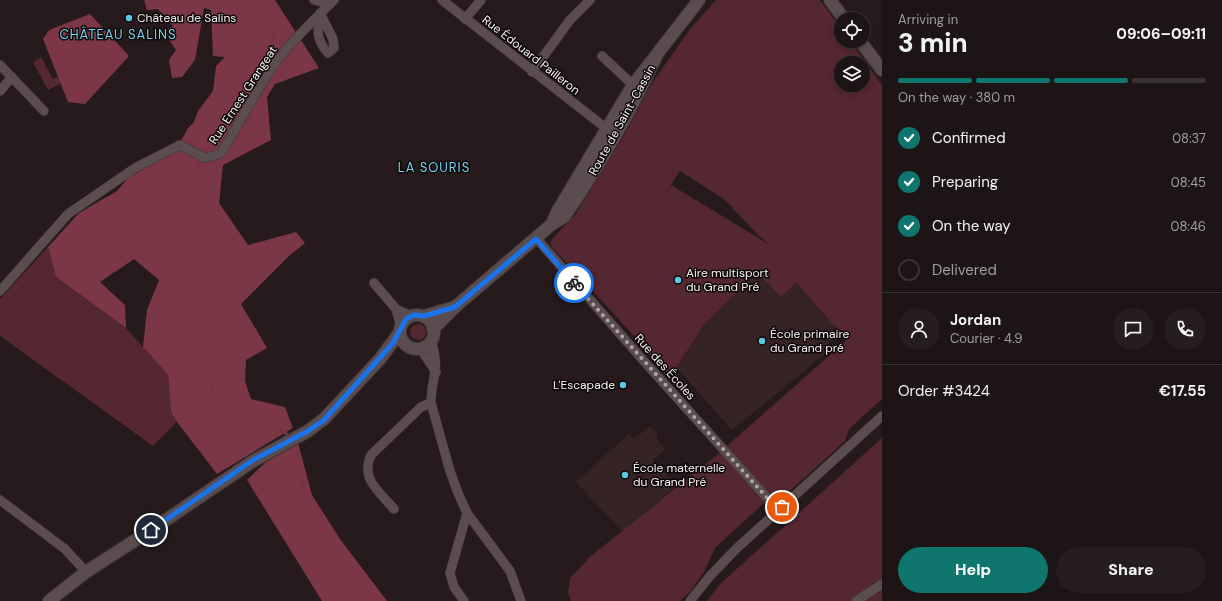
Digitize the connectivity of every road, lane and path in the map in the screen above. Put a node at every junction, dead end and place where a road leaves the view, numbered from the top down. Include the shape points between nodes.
1 (314, 0) edge
2 (442, 0) edge
3 (481, 0) edge
4 (590, 0) edge
5 (699, 0) edge
6 (830, 0) edge
7 (332, 2) edge
8 (839, 12) edge
9 (465, 18) junction
10 (867, 48) edge
11 (602, 56) dead end
12 (880, 62) edge
13 (0, 65) edge
14 (532, 72) junction
15 (12, 77) junction
16 (637, 87) junction
17 (0, 91) edge
18 (44, 111) dead end
19 (607, 129) junction
20 (587, 182) junction
21 (552, 224) junction
22 (536, 239) junction
23 (374, 283) dead end
24 (0, 291) edge
25 (455, 307) junction
26 (396, 309) junction
27 (418, 316) junction
28 (433, 329) junction
29 (400, 330) junction
30 (431, 341) junction
31 (407, 346) junction
32 (420, 348) junction
33 (380, 359) junction
34 (436, 373) junction
35 (432, 403) junction
36 (882, 416) edge
37 (0, 500) edge
38 (394, 509) dead end
39 (778, 510) junction
40 (467, 513) junction
41 (86, 572) junction
42 (882, 584) edge
43 (49, 601) edge
44 (464, 601) edge
45 (521, 601) edge
46 (690, 601) edge
47 (856, 601) edge

1 - 7 street
2 - 9 street, Rue Édouard Pailleron
3 - 9 street
4 - 14 street via 570,20
5 - 16 street, Route de Saint-Cassin
6 - 8 street
7 - 24 street, Rue Ernest Grangeat via 304,28 276,62 220,154 198,155 180,145 135,168 68,214
9 - 14 street, Rue Édouard Pailleron
10 - 12 street
11 - 16 street
13 - 15 street
14 - 19 street, Rue Édouard Pailleron
15 - 17 street
15 - 18 street
16 - 19 street, Route de Saint-Cassin
16 - 20 street, Route de Saint-Cassin
19 - 20 street, Route de Saint-Cassin via 611,133 588,173
19 - 21 street, Route de Saint-Cassin
20 - 21 street, Route de Saint-Cassin via 564,217
21 - 22 street, Route de Saint-Cassin
22 - 25 street, Route de Saint-Cassin
22 - 39 street, Rue des Écoles
23 - 26 street
25 - 27 street, Route de Saint-Cassin
25 - 28 street, Route de Saint-Cassin
26 - 27 street
26 - 29 street
27 - 28 street via 431,322
27 - 29 street via 406,319
28 - 30 street
29 - 31 street via 402,341
29 - 33 street
30 - 32 street
30 - 34 street via 436,355
31 - 32 street
31 - 33 street
32 - 34 street
33 - 41 street via 324,420 253,460
34 - 35 street via 431,394
35 - 38 street via 421,407 372,455 367,465 369,479
35 - 40 street via 450,472
36 - 39 street
37 - 41 street via 65,550
39 - 46 street via 714,571
40 - 44 street via 450,573 454,587
40 - 45 street via 510,572
41 - 43 street
42 - 47 street

